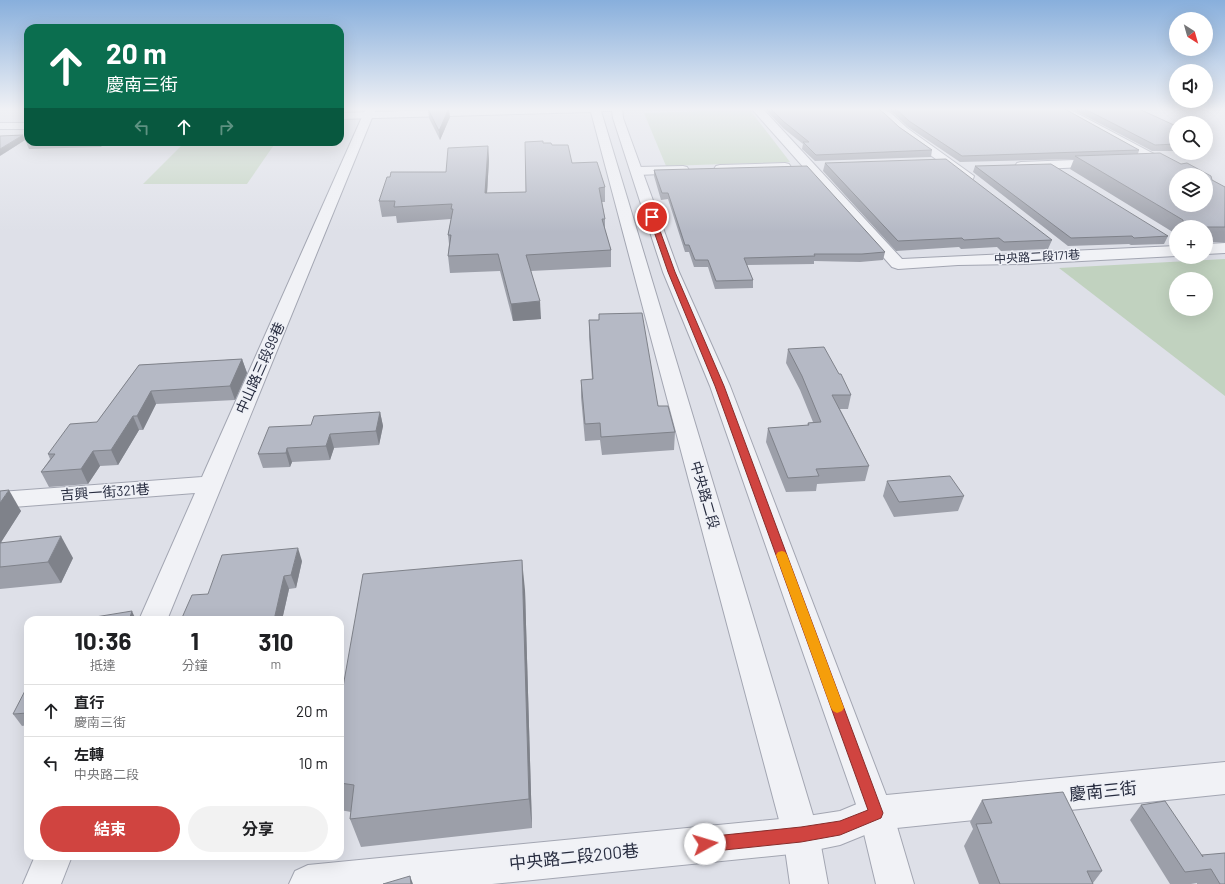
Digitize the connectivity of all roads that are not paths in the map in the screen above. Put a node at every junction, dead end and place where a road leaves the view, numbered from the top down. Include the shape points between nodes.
1 (353, 149) edge
2 (621, 149) edge
3 (629, 149) edge
4 (793, 149) edge
5 (930, 149) edge
6 (1135, 149) edge
7 (1156, 161) junction
8 (924, 162) edge
9 (1133, 162) edge
10 (1110, 163) edge
11 (952, 165) junction
12 (1052, 165) junction
13 (825, 166) edge
14 (1012, 166) edge
15 (809, 167) junction
16 (973, 167) dead end
17 (1170, 168) edge
18 (708, 169) edge
19 (694, 170) edge
20 (637, 171) junction
21 (1072, 177) edge
22 (976, 183) edge
23 (1169, 245) edge
24 (1057, 246) dead end
25 (1225, 248) edge
26 (1213, 249) edge
27 (1069, 255) junction
28 (210, 484) junction
29 (0, 500) edge
30 (155, 616) edge
31 (1225, 778) edge
32 (876, 813) junction
33 (840, 828) joint
34 (801, 835) junction
35 (52, 860) edge
36 (42, 884) edge
37 (308, 884) edge
38 (809, 884) edge
39 (895, 884) edge

1 - 28 street, 中山路三段99巷
2 - 34 street, 中央路二段
3 - 20 street
4 - 15 street
5 - 11 street
6 - 7 street
7 - 9 street
7 - 17 street
8 - 11 street
10 - 12 street
11 - 16 street
11 - 22 street
12 - 14 street
12 - 21 street
13 - 15 street
15 - 18 street
15 - 27 street, 中央路二段171巷 via 898,264
19 - 20 street
20 - 32 street via 671,272 720,386
23 - 27 street, 中央路二段171巷
24 - 27 street
25 - 26 street
28 - 29 street, 吉興一街321巷
28 - 30 street, 中山路三段99巷
31 - 32 street, 慶南三街
32 - 33 street, 慶南三街
32 - 39 street
33 - 34 street, 中央路二段200巷
34 - 37 street, 中央路二段200巷
34 - 38 street, 中央路二段
35 - 36 street

